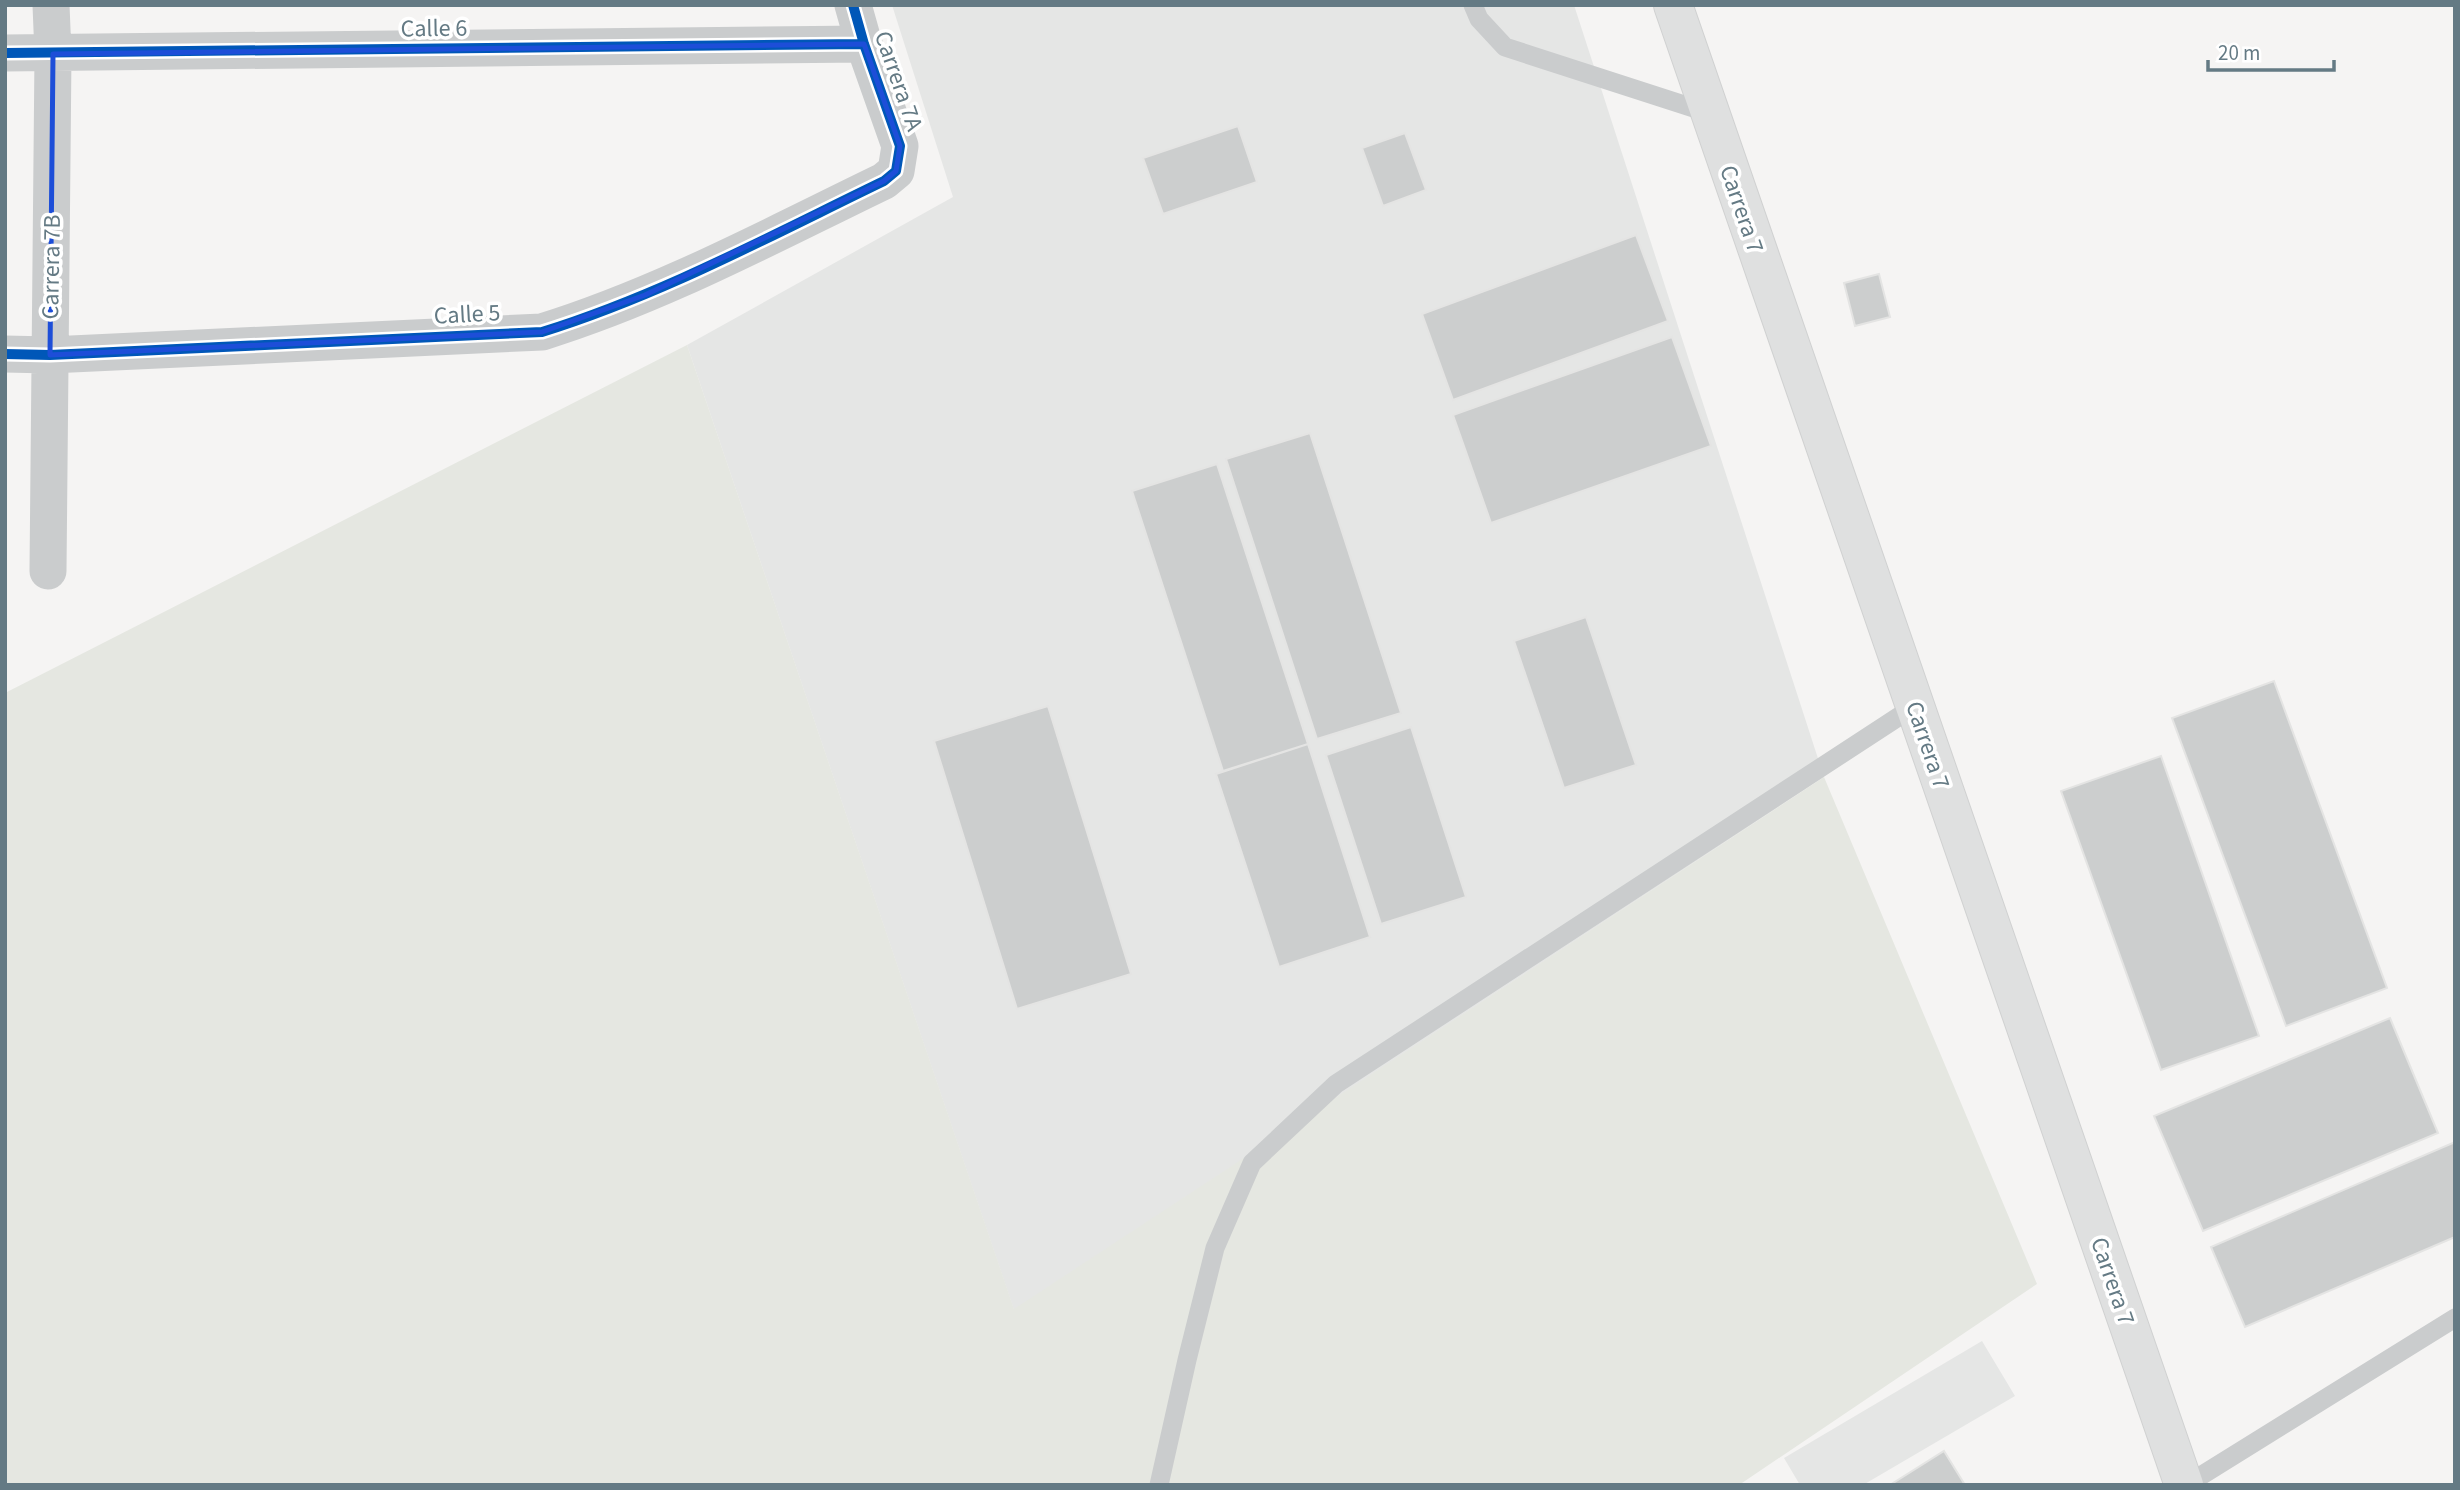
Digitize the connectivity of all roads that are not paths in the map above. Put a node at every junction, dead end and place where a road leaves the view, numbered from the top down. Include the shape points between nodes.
1 (51, 5) edge
2 (853, 5) edge
3 (1473, 5) edge
4 (1673, 5) edge
5 (864, 44) junction
6 (5, 54) edge
7 (54, 54) junction
8 (1709, 113) junction
9 (896, 171) joint
10 (5, 354) edge
11 (50, 355) junction
12 (48, 572) dead end
13 (1915, 706) junction
14 (2455, 1318) edge
15 (1159, 1485) edge
16 (2185, 1485) edge

1 - 7 street, Carrera 7B
2 - 5 street, Carrera 7A
3 - 8 lane via 1479,19 1505,47
4 - 8 highway, Carrera 7
5 - 7 street, Calle 6
5 - 9 street, Carrera 7A via 900,146
6 - 7 street, Calle 6
7 - 11 street, Carrera 7B
8 - 13 highway, Carrera 7
9 - 11 street, Calle 5 via 884,181 645,295 542,332
10 - 11 street, Calle 5
11 - 12 street, Carrera 7B
13 - 15 lane via 1336,1084 1252,1163 1215,1248
13 - 16 highway, Carrera 7
14 - 16 lane

